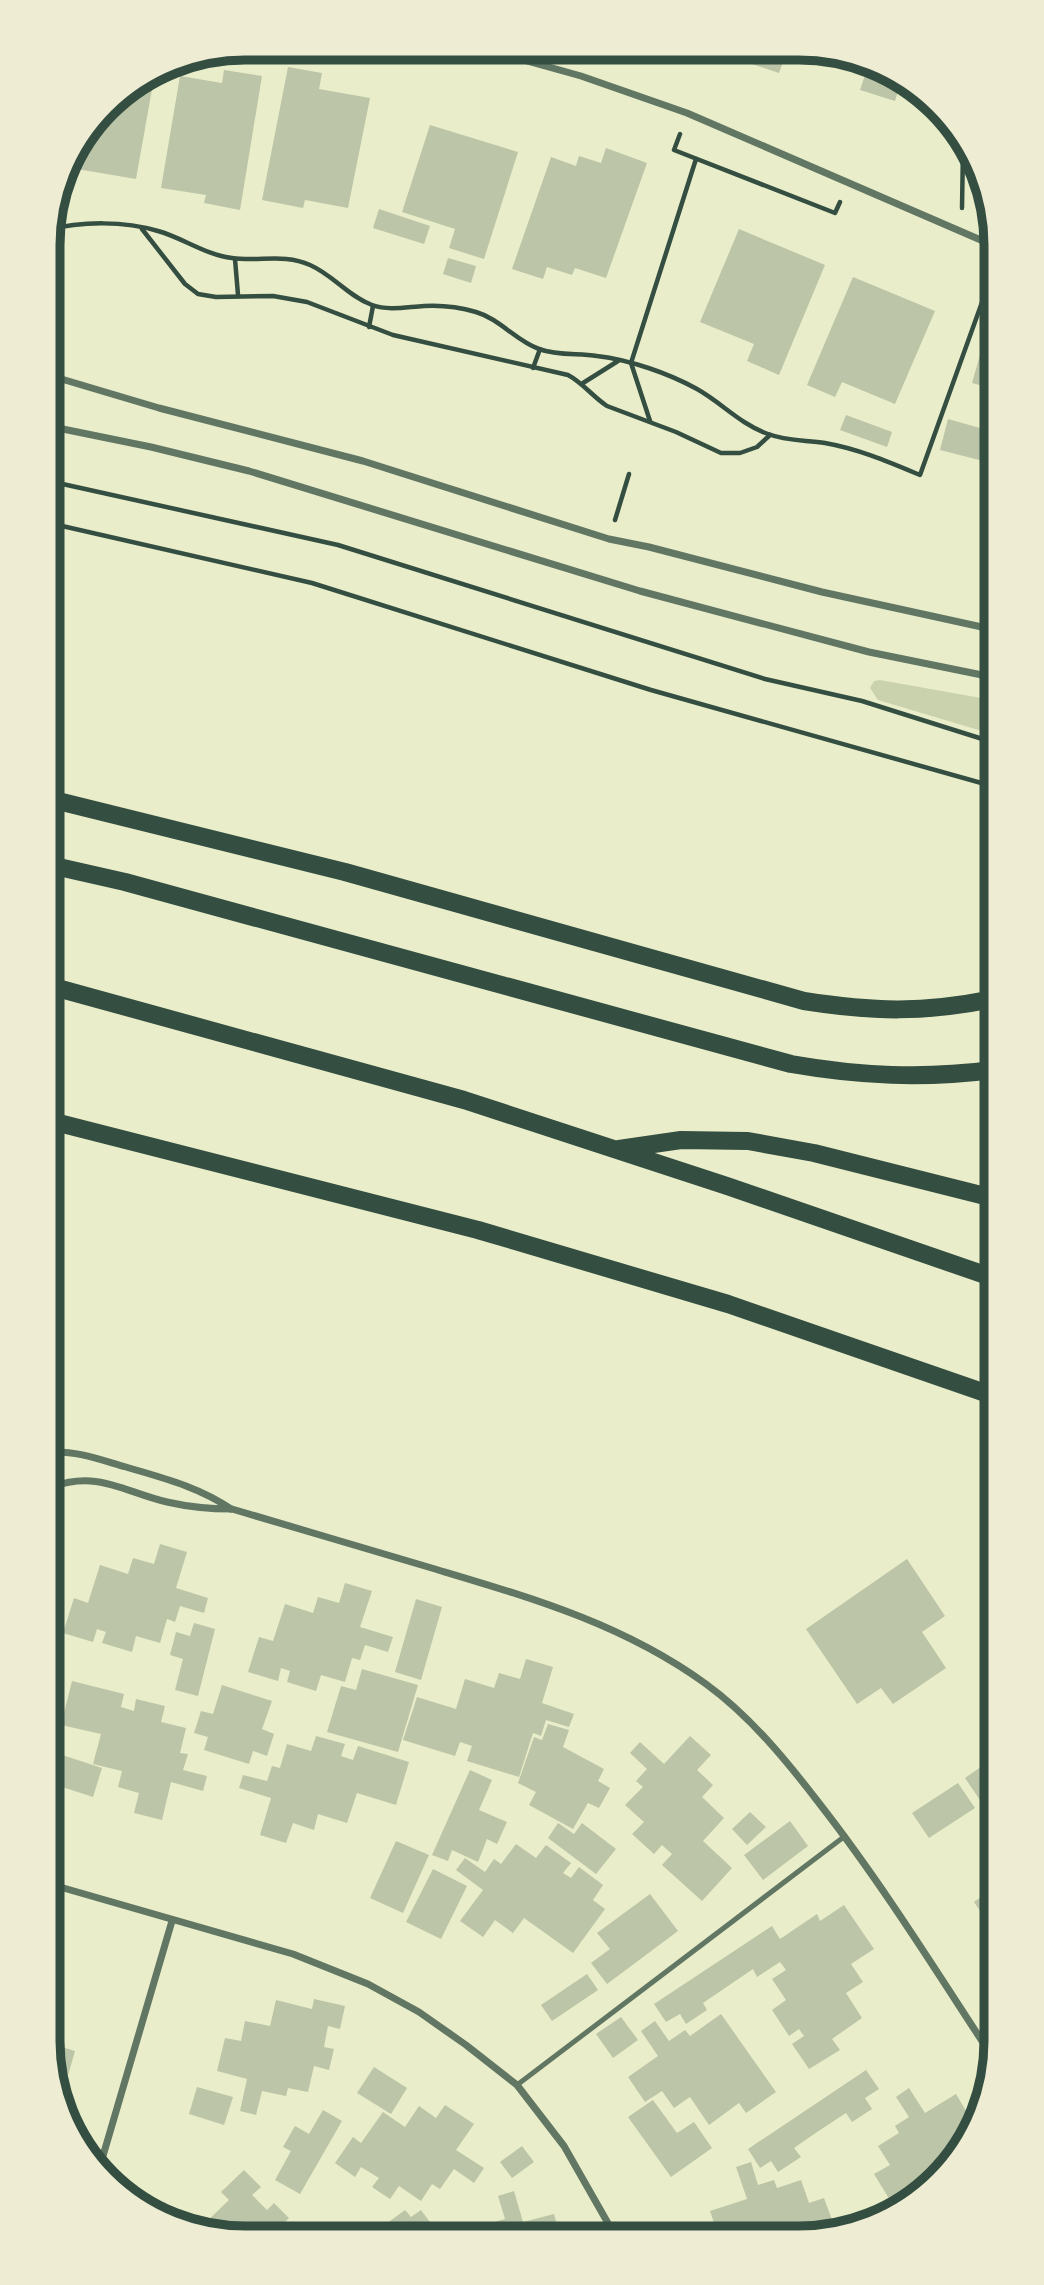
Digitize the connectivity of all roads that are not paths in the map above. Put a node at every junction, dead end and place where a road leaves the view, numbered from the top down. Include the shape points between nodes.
1 (524, 60) edge
2 (984, 241) edge
3 (60, 379) edge
4 (60, 428) edge
5 (984, 627) edge
6 (984, 675) edge
7 (60, 802) edge
8 (60, 867) edge
9 (60, 989) edge
10 (984, 1001) edge
11 (984, 1071) edge
12 (60, 1123) edge
13 (614, 1150) junction
14 (984, 1196) edge
15 (984, 1275) edge
16 (984, 1392) edge
17 (60, 1452) edge
18 (60, 1485) edge
19 (232, 1510) junction
20 (845, 1836) junction
21 (60, 1887) edge
22 (172, 1921) junction
23 (984, 2044) edge
24 (517, 2085) junction
25 (102, 2158) edge
26 (610, 2226) edge

1 - 2 street via 687,113
3 - 5 street via 363,461 609,539
4 - 6 street via 249,471 653,594 869,652
7 - 10 main road via 357,876 804,1001 909,1010
8 - 11 main road via 791,1064 888,1076
9 - 13 main road via 464,1100
12 - 16 main road via 478,1230 728,1304
13 - 14 main road via 681,1140 748,1142 814,1153
13 - 15 main road
17 - 19 street via 78,1453 178,1483 214,1497
18 - 19 street via 95,1480 165,1502
19 - 20 street via 546,1602 657,1652 708,1685 753,1725
20 - 23 street
20 - 24 lane
21 - 22 street
22 - 24 street via 293,1954 368,1984 419,2012
22 - 25 street
24 - 26 street via 564,2146

